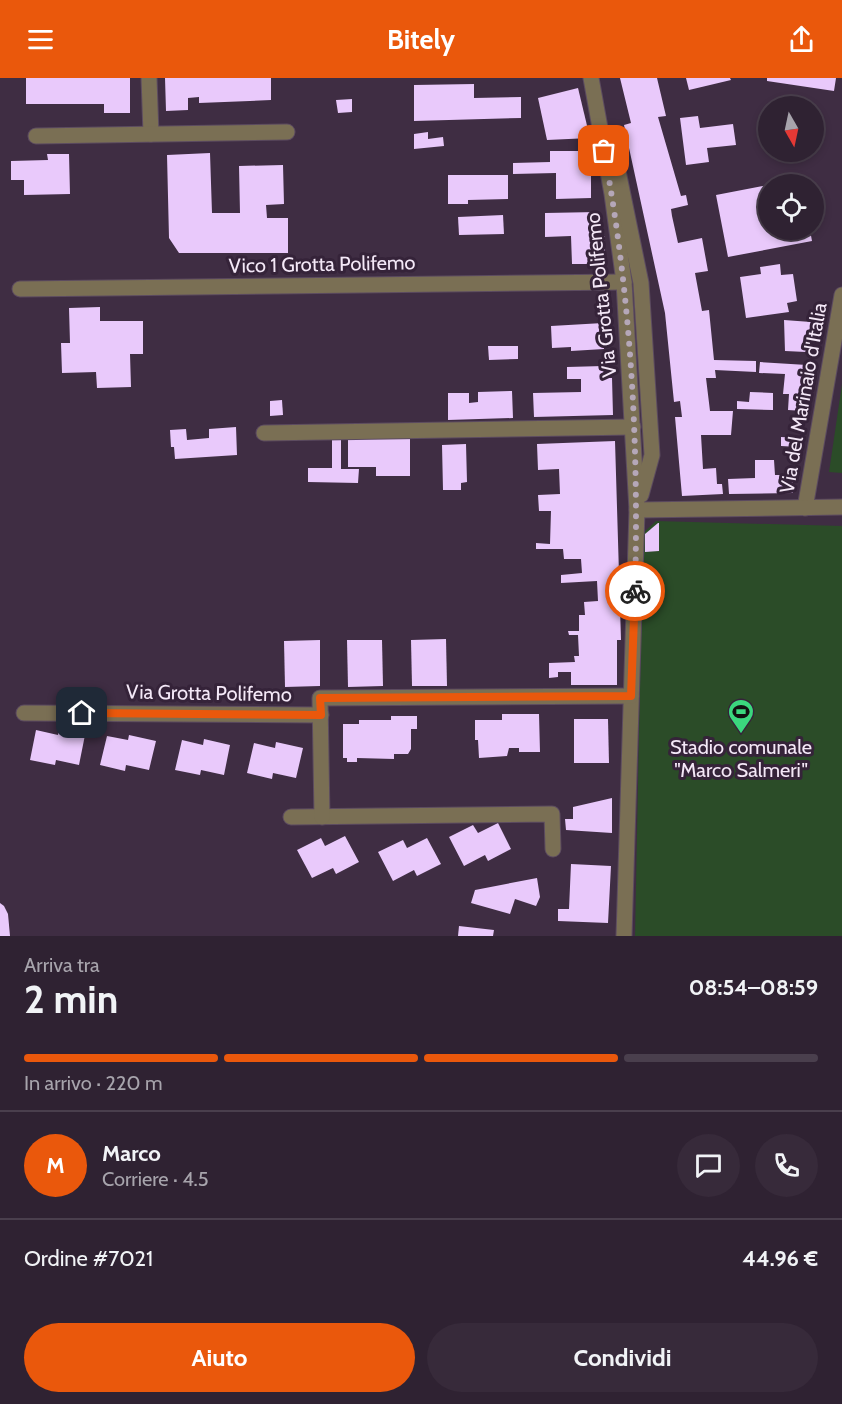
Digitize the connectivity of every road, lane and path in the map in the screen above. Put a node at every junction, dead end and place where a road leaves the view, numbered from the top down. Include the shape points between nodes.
1 (149, 78) edge
2 (591, 78) edge
3 (597, 78) edge
4 (287, 132) dead end
5 (151, 134) junction
6 (36, 136) dead end
7 (624, 282) junction
8 (21, 289) dead end
9 (842, 295) edge
10 (633, 427) junction
11 (264, 433) dead end
12 (842, 507) edge
13 (805, 508) junction
14 (637, 510) junction
15 (631, 696) junction
16 (24, 713) dead end
17 (321, 715) junction
18 (322, 817) junction
19 (291, 818) dead end
20 (553, 849) dead end
21 (624, 936) edge

1 - 5 street
2 - 7 street, Via Grotta Polifemo
3 - 14 street, Via Grotta Polifemo via 641,283 651,455
4 - 5 street
5 - 6 street
7 - 8 street, Vico 1 Grotta Polifemo
7 - 10 street, Via Grotta Polifemo
9 - 13 street, Via del Marinaio d'Italia
10 - 11 street
10 - 14 street, Via Grotta Polifemo
12 - 13 street
13 - 14 street
14 - 15 street, Via Grotta Polifemo
15 - 17 street, Via Grotta Polifemo via 320,698
15 - 21 street, Via Grotta Polifemo
16 - 17 street, Via Grotta Polifemo
17 - 18 street
18 - 19 street
18 - 20 street via 552,814

